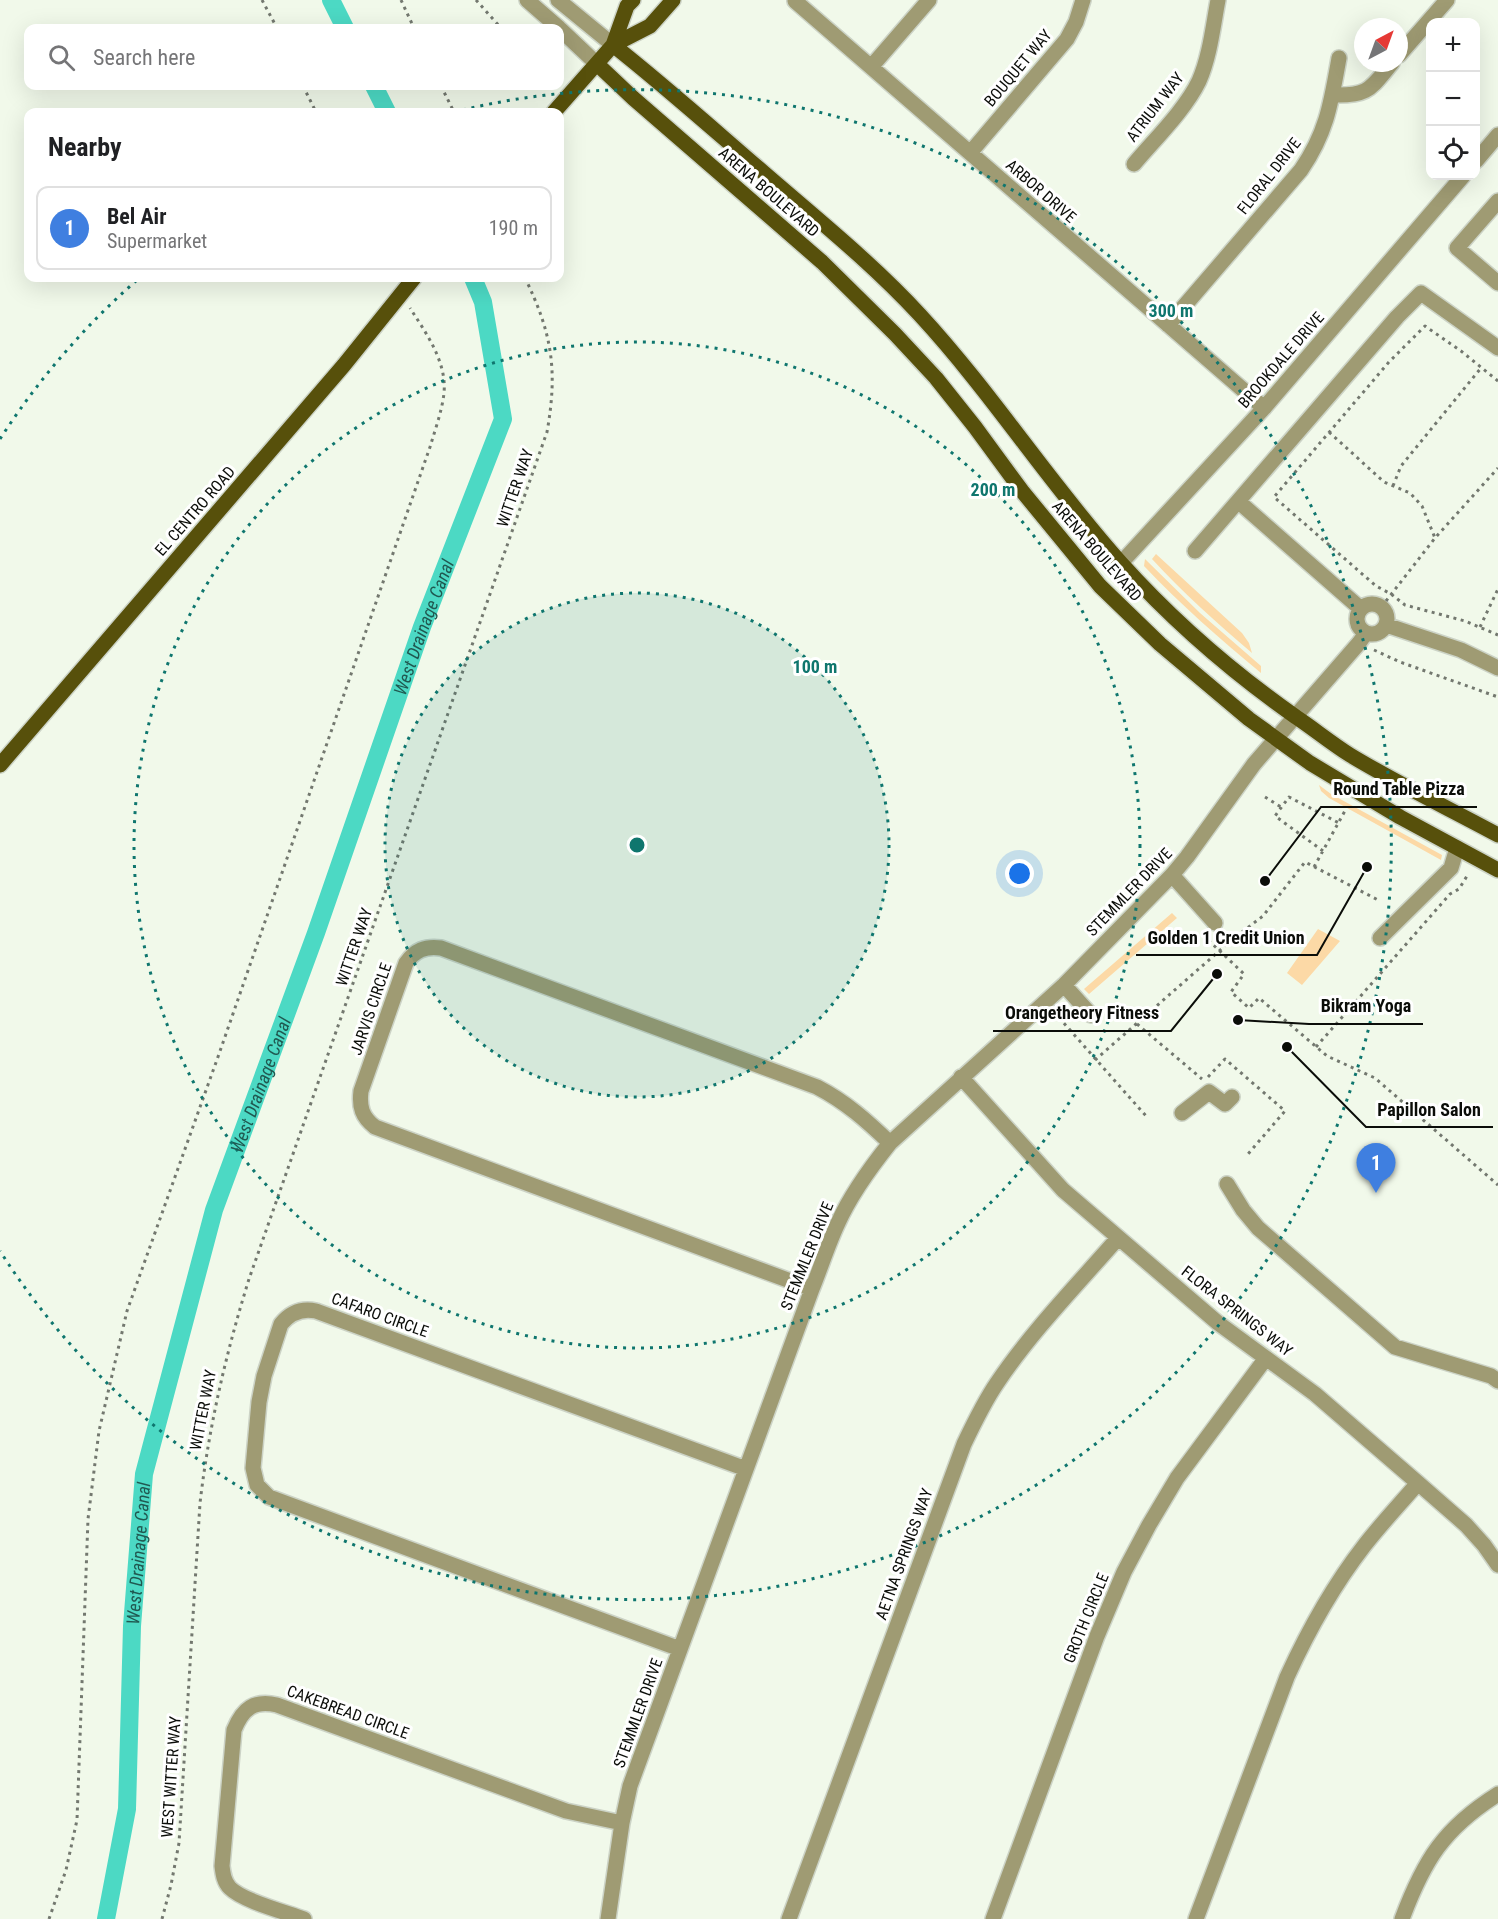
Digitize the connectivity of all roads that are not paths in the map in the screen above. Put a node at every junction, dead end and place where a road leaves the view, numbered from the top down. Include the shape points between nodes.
1 (527, 0) edge
2 (558, 0) edge
3 (633, 0) edge
4 (673, 0) edge
5 (929, 0) edge
6 (1083, 0) edge
7 (1218, 0) edge
8 (795, 1) edge
9 (1440, 2) edge
10 (553, 24) edge
11 (564, 34) edge
12 (1408, 43) edge
13 (613, 45) junction
14 (1340, 58) dead end
15 (597, 64) junction
16 (872, 67) junction
17 (1384, 72) edge
18 (1333, 95) junction
19 (558, 108) edge
20 (1498, 135) edge
21 (970, 153) junction
22 (1480, 156) edge
23 (1134, 164) dead end
24 (1460, 180) edge
25 (1498, 201) edge
26 (410, 282) edge
27 (1498, 283) edge
28 (1168, 325) junction
29 (1498, 348) edge
30 (1264, 408) junction
31 (1239, 502) junction
32 (1196, 551) dead end
33 (1121, 563) junction
34 (1361, 609) junction
35 (1386, 625) junction
36 (1366, 633) junction
37 (1498, 668) edge
38 (1295, 716) junction
39 (1276, 738) junction
40 (0, 765) edge
41 (1498, 835) edge
42 (1457, 848) junction
43 (1498, 870) edge
44 (1172, 875) junction
45 (1215, 923) dead end
46 (1380, 938) dead end
47 (1064, 986) junction
48 (1091, 1015) dead end
49 (961, 1077) junction
50 (1232, 1097) dead end
51 (1182, 1113) dead end
52 (890, 1143) junction
53 (1227, 1184) dead end
54 (1118, 1238) junction
55 (812, 1289) junction
56 (1266, 1358) junction
57 (1498, 1381) edge
58 (746, 1469) junction
59 (1418, 1483) junction
60 (1498, 1565) edge
61 (680, 1649) junction
62 (1498, 1794) edge
63 (621, 1823) junction
64 (304, 1919) edge
65 (608, 1919) edge
66 (789, 1919) edge
67 (993, 1919) edge
68 (1196, 1919) edge
69 (1402, 1919) edge

1 - 10 street
2 - 13 street
3 - 13 main road via 627,6
4 - 13 main road via 650,26
5 - 16 street
6 - 21 street, BOUQUET WAY via 1067,39
7 - 23 street, ATRIUM WAY via 1199,80 1190,97
8 - 16 street, ARBOR DRIVE
9 - 12 street
11 - 15 street
13 - 15 main road
13 - 33 main road, ARENA BOULEVARD via 885,279 958,357
14 - 18 street, FLORAL DRIVE
15 - 19 main road
15 - 39 main road, ARENA BOULEVARD via 854,291 936,378 1100,586 1160,644
16 - 21 street, ARBOR DRIVE
17 - 18 street via 1362,93
18 - 28 street, FLORAL DRIVE via 1324,129 1300,170
20 - 22 street
21 - 28 street, ARBOR DRIVE
24 - 30 street, BROOKDALE DRIVE
25 - 27 street via 1457,248
26 - 40 main road, EL CENTRO ROAD via 337,374
28 - 30 street, ARBOR DRIVE
29 - 31 street via 1421,293
30 - 33 street, BROOKDALE DRIVE
31 - 32 street
31 - 34 street
33 - 38 main road, ARENA BOULEVARD via 1204,645
34 - 35 street via 1372,604 1381,607 1387,615
34 - 36 street via 1359,626
35 - 36 street via 1375,634
35 - 37 street via 1461,650
36 - 38 street, STEMMLER DRIVE
38 - 39 street, STEMMLER DRIVE
38 - 41 main road, ARENA BOULEVARD via 1358,759
39 - 42 main road, ARENA BOULEVARD via 1355,791
39 - 44 street, STEMMLER DRIVE
42 - 43 main road, ARENA BOULEVARD
42 - 46 street via 1451,867
44 - 45 street
44 - 47 street, STEMMLER DRIVE
47 - 48 street
47 - 49 street, STEMMLER DRIVE
49 - 52 street, STEMMLER DRIVE
49 - 54 street, FLORA SPRINGS WAY via 1063,1190
50 - 51 street via 1225,1104 1209,1092
52 - 55 street, STEMMLER DRIVE via 852,1195
52 - 55 street, JARVIS CIRCLE via 860,1114 806,1083 441,948 421,949 406,963 361,1091 359,1103 368,1122 386,1132
53 - 57 street via 1258,1227 1395,1347
54 - 56 street, FLORA SPRINGS WAY via 1218,1323
54 - 66 street, AETNA SPRINGS WAY via 1019,1352 964,1444
55 - 58 street, STEMMLER DRIVE
56 - 59 street, FLORA SPRINGS WAY via 1315,1394
56 - 67 street, GROTH CIRCLE via 1177,1478 1124,1572
58 - 61 street, STEMMLER DRIVE
58 - 61 street, CAFARO CIRCLE via 316,1311 299,1311 281,1324 259,1402 254,1479 260,1490 269,1497
59 - 60 street, FLORA SPRINGS WAY via 1466,1525
59 - 68 street via 1364,1547 1304,1641
61 - 63 street, STEMMLER DRIVE via 630,1786
62 - 69 street via 1443,1840 1419,1877
63 - 64 street, CAKEBREAD CIRCLE via 566,1811 277,1705 254,1705 243,1712 234,1730 223,1877 238,1894
63 - 65 street, STEMMLER DRIVE

